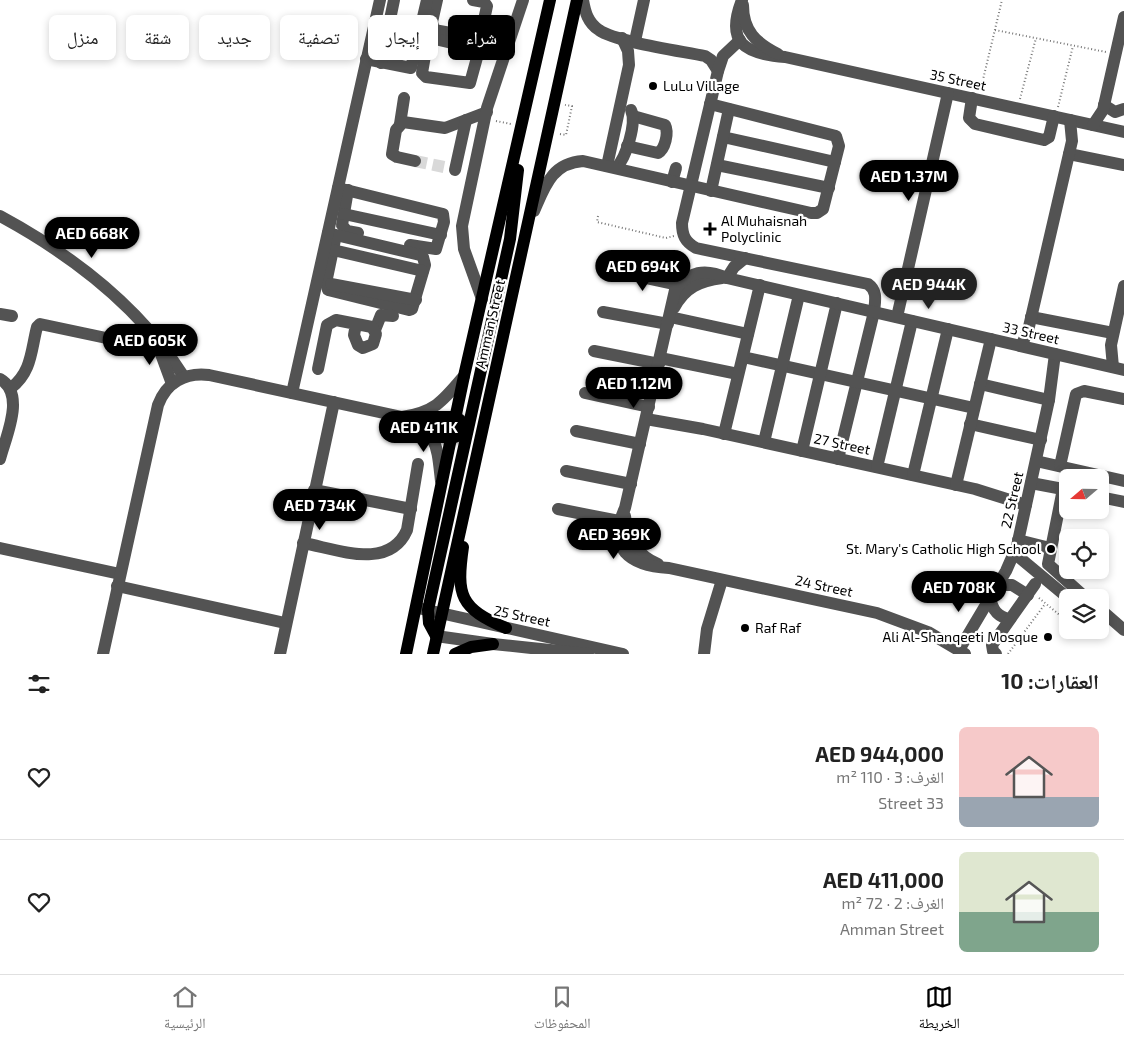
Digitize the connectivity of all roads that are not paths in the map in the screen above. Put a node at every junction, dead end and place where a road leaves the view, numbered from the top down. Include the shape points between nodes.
1 (380, 0) edge
2 (394, 0) edge
3 (427, 0) edge
4 (437, 0) edge
5 (473, 0) edge
6 (523, 0) edge
7 (550, 0) edge
8 (577, 0) edge
9 (582, 0) edge
10 (644, 0) edge
11 (743, 0) edge
12 (1124, 17) edge
13 (444, 37) junction
14 (622, 38) junction
15 (740, 40) junction
16 (641, 43) junction
17 (785, 57) junction
18 (366, 59) junction
19 (380, 63) junction
20 (718, 71) junction
21 (948, 93) junction
22 (623, 95) junction
23 (404, 98) dead end
24 (978, 100) junction
25 (710, 104) junction
26 (1104, 105) junction
27 (729, 109) junction
28 (1124, 109) edge
29 (487, 112) junction
30 (633, 116) junction
31 (1055, 117) junction
32 (466, 120) junction
33 (1070, 120) junction
34 (400, 124) junction
35 (1093, 125) junction
36 (520, 132) junction
37 (1124, 132) edge
38 (723, 137) junction
39 (627, 146) junction
40 (1069, 154) junction
41 (414, 161) tunnel mouth
42 (835, 162) junction
43 (717, 164) junction
44 (1124, 165) edge
45 (612, 167) junction
46 (676, 168) dead end
47 (672, 182) junction
48 (471, 184) junction
49 (690, 187) junction
50 (829, 188) junction
51 (343, 189) junction
52 (711, 191) junction
53 (0, 216) edge
54 (526, 227) junction
55 (333, 240) junction
56 (745, 258) junction
57 (613, 271) dead end
58 (727, 278) junction
59 (678, 285) junction
60 (760, 285) junction
61 (1124, 286) edge
62 (799, 294) junction
63 (482, 299) junction
64 (837, 303) junction
65 (603, 312) dead end
66 (874, 312) junction
67 (393, 316) dead end
68 (897, 317) junction
69 (1031, 317) junction
70 (669, 321) junction
71 (912, 321) junction
72 (356, 324) junction
73 (948, 329) junction
74 (375, 330) junction
75 (1113, 333) junction
76 (748, 334) junction
77 (156, 338) junction
78 (991, 339) junction
79 (144, 346) dead end
80 (303, 346) junction
81 (1021, 346) junction
82 (322, 349) junction
83 (594, 351) dead end
84 (1060, 355) junction
85 (742, 357) junction
86 (660, 361) junction
87 (782, 366) junction
88 (1118, 368) edge
89 (318, 369) dead end
90 (738, 374) junction
91 (820, 374) junction
92 (464, 376) junction
93 (184, 377) junction
94 (0, 379) edge
95 (857, 382) junction
96 (172, 384) junction
97 (980, 384) junction
98 (11, 388) junction
99 (895, 390) junction
100 (292, 393) junction
101 (584, 393) dead end
102 (932, 398) junction
103 (1124, 399) edge
104 (1049, 400) junction
105 (334, 402) junction
106 (974, 408) junction
107 (648, 412) junction
108 (402, 417) junction
109 (970, 424) junction
110 (576, 431) dead end
111 (724, 434) junction
112 (1041, 440) junction
113 (764, 442) junction
114 (640, 444) junction
115 (802, 451) junction
116 (0, 459) edge
117 (838, 459) junction
118 (1036, 461) junction
119 (418, 464) dead end
120 (1060, 466) junction
121 (877, 467) junction
122 (566, 471) dead end
123 (913, 475) junction
124 (1124, 480) edge
125 (1031, 483) junction
126 (631, 484) junction
127 (956, 485) junction
128 (1059, 488) edge
129 (442, 489) junction
130 (314, 490) junction
131 (466, 497) junction
132 (1109, 499) edge
133 (1027, 501) junction
134 (1124, 502) edge
135 (625, 508) junction
136 (411, 509) junction
137 (558, 509) dead end
138 (1059, 513) edge
139 (619, 521) junction
140 (1018, 540) junction
141 (303, 543) junction
142 (0, 548) edge
143 (1050, 548) junction
144 (1014, 553) junction
145 (669, 568) junction
146 (718, 579) junction
147 (119, 580) junction
148 (997, 585) junction
149 (1076, 589) edge
150 (1059, 590) edge
151 (989, 598) junction
152 (422, 608) junction
153 (441, 613) junction
154 (1109, 617) edge
155 (1010, 619) junction
156 (286, 623) junction
157 (708, 624) junction
158 (506, 628) junction
159 (1124, 630) edge
160 (436, 636) junction
161 (493, 644) junction
162 (959, 650) edge
163 (103, 654) edge
164 (280, 654) edge
165 (406, 654) edge
166 (432, 654) edge
167 (455, 654) edge
168 (588, 654) edge
169 (623, 654) edge
170 (697, 654) edge
171 (704, 654) edge
172 (996, 654) edge

1 - 18 street
2 - 19 street
3 - 19 street via 411,68
4 - 13 street via 432,25
5 - 13 street via 487,6 479,37
6 - 29 street
7 - 36 main road, Amman Street
8 - 54 main road, Amman Street
9 - 14 street via 586,15 598,30
10 - 16 street
11 - 15 street via 736,20
11 - 17 street via 745,23 754,39
12 - 26 street
13 - 13 street via 428,42 422,73 470,83 477,49
14 - 16 street
14 - 22 street via 629,58
15 - 17 street via 757,54
15 - 20 street via 724,56
16 - 20 street via 705,56
17 - 21 street, 35 Street
18 - 19 street
18 - 51 street
20 - 25 street
21 - 24 street, 35 Street
21 - 68 street
22 - 30 street
22 - 45 street
23 - 34 street
24 - 31 street, 35 Street
24 - 31 street via 970,118 972,123 1044,140 1049,137
25 - 27 street
25 - 49 street
26 - 28 street via 1115,112
26 - 35 street via 1101,116
27 - 38 street
27 - 42 street via 834,134 839,142
29 - 32 street
29 - 48 street
30 - 39 street
30 - 39 street via 665,126 667,130 663,149 658,153
31 - 33 street, 35 Street
32 - 34 street via 445,128 407,122
32 - 48 street via 449,168
33 - 35 street, 35 Street
33 - 40 street
34 - 41 street via 392,154
35 - 37 street, 35 Street
36 - 63 main road, Amman Street
36 - 152 main road via 510,239
38 - 42 street
38 - 43 street
39 - 45 street via 623,159
40 - 44 street
40 - 69 street
42 - 50 street
43 - 50 street
43 - 52 street
45 - 47 street
45 - 54 street via 583,161 573,162 554,172
46 - 47 street
47 - 49 street
48 - 63 street via 461,234
49 - 52 street
49 - 56 street via 682,231 689,244
50 - 52 street via 823,209 814,214
51 - 51 street via 440,212 444,218 441,235 344,214
51 - 55 street
53 - 77 street via 87,273
54 - 131 main road, Amman Street
55 - 55 street via 420,255 424,266 414,306 409,310 332,292 326,283
55 - 80 street
56 - 58 street
56 - 66 street via 868,284 875,292
57 - 59 street
58 - 59 street, 33 Street via 703,271 692,274
58 - 60 street, 33 Street
58 - 70 street, 33 Street via 704,280 686,290
59 - 70 street
60 - 62 street, 33 Street
60 - 76 street
61 - 75 street
62 - 64 street, 33 Street
62 - 87 street
63 - 92 main road, Amman Street
64 - 66 street, 33 Street
64 - 91 street
65 - 70 street
66 - 68 street, 33 Street
66 - 95 street
67 - 74 street via 381,315
68 - 71 street, 33 Street
69 - 75 street
69 - 81 street
70 - 76 street
70 - 86 street, 24 Street
71 - 73 street, 33 Street
71 - 99 street
72 - 74 street
72 - 74 street via 355,341 363,348 373,344
72 - 82 street via 336,320 329,322
73 - 78 street, 33 Street
73 - 102 street
75 - 88 street via 1110,352
76 - 85 street
77 - 93 street
77 - 96 street
78 - 81 street, 33 Street
78 - 97 street
79 - 98 street via 40,324 28,368
80 - 82 street
80 - 100 street
81 - 84 street, 33 Street
82 - 89 street
83 - 86 street
84 - 88 street, 33 Street
84 - 104 street, 22 Street
85 - 87 street
85 - 90 street
86 - 90 street
86 - 107 street, 24 Street
87 - 91 street
87 - 113 street
90 - 111 street
91 - 95 street
91 - 115 street
92 - 108 street via 435,407
92 - 129 main road, Amman Street
93 - 96 street
93 - 100 street via 202,374
94 - 98 street
95 - 99 street
95 - 117 street
96 - 147 street via 158,405
97 - 104 street
97 - 106 street
98 - 116 street via 14,401
99 - 102 street
99 - 121 street
100 - 105 street
101 - 107 street, 27 Street
102 - 106 street
102 - 123 street
103 - 120 street via 1084,391 1076,394
104 - 112 street, 22 Street
105 - 108 street
105 - 130 street
106 - 109 street
107 - 111 street, 27 Street
107 - 114 street, 24 Street
108 - 129 street via 422,426 432,437 438,450
109 - 112 street
109 - 127 street
110 - 114 street
111 - 113 street, 27 Street
112 - 118 street, 22 Street
113 - 115 street, 27 Street
114 - 126 street, 24 Street
115 - 117 street, 27 Street
117 - 121 street, 27 Street
118 - 120 street
118 - 125 street, 22 Street
119 - 136 street
120 - 124 street
121 - 123 street, 27 Street
122 - 126 street
123 - 127 street, 27 Street
125 - 128 street
125 - 133 street, 22 Street
126 - 135 street, 24 Street
127 - 133 street, 27 Street
129 - 152 main road, Amman Street
130 - 136 street
130 - 141 street
131 - 153 main road, Amman Street
131 - 158 main road via 467,522 459,575 461,591 476,613
132 - 134 street
133 - 140 street, 22 Street
135 - 139 street, 24 Street
135 - 145 street, 24 Street via 627,532 636,550 652,562
136 - 141 street via 404,537 386,552 370,555
137 - 139 street
138 - 143 street
139 - 145 street, 24 Street via 621,545 628,556 651,568
140 - 143 street
140 - 144 street, 22 Street
141 - 156 street
142 - 147 street
143 - 149 street via 1050,566
144 - 148 street, 22 Street
144 - 150 street
145 - 146 street, 24 Street
146 - 157 street
146 - 162 street, 24 Street via 877,613 928,632
147 - 156 street
147 - 163 street
148 - 151 street, 22 Street
148 - 155 street via 1031,590
151 - 155 street via 994,610
151 - 162 street, 22 Street
152 - 153 street, 25 Street
152 - 160 main road
152 - 165 main road, Amman Street
153 - 158 street, 25 Street
153 - 160 main road, Amman Street
154 - 159 street
155 - 172 street via 992,645
156 - 164 street
157 - 170 street
157 - 171 street
158 - 169 street, 25 Street
160 - 161 street, 25 Street
160 - 166 main road, Amman Street
161 - 167 main road via 471,647
161 - 168 street, 25 Street

